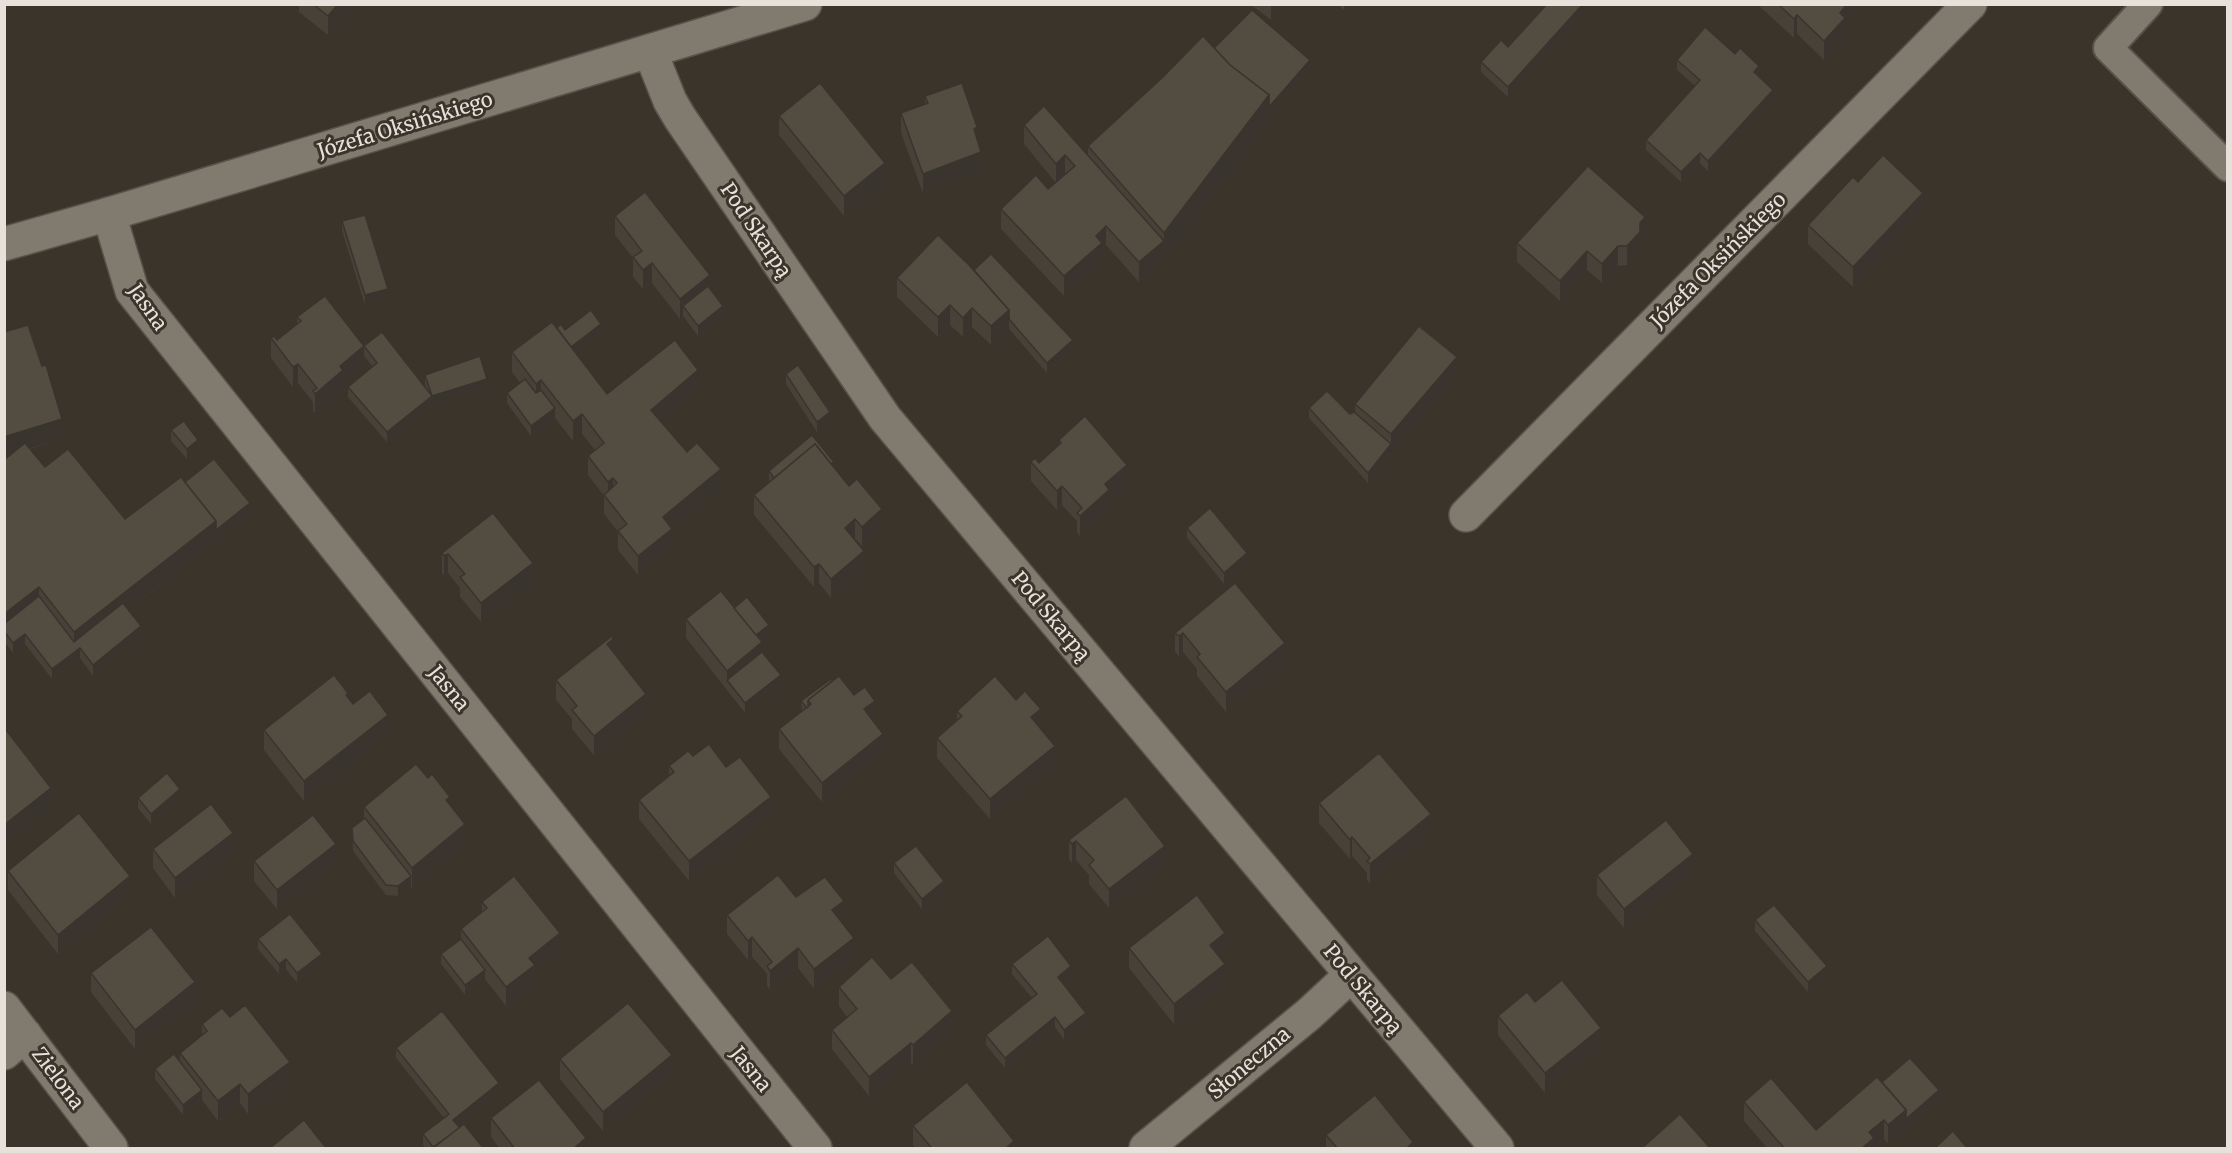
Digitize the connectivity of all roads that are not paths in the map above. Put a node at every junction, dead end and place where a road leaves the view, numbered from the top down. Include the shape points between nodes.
1 (805, 4) edge
2 (1970, 4) edge
3 (2148, 4) edge
4 (650, 51) junction
5 (2228, 167) edge
6 (109, 214) junction
7 (4, 244) edge
8 (1466, 515) dead end
9 (1351, 975) junction
10 (4, 1008) edge
11 (15, 1044) edge
12 (111, 1149) edge
13 (815, 1149) edge
14 (1146, 1149) edge
15 (1497, 1149) edge

1 - 4 street, Józefa Oksińskiego
2 - 8 street, Józefa Oksińskiego
3 - 5 lane via 2108,48
4 - 6 street, Józefa Oksińskiego
4 - 9 street, Pod Skarpą via 680,118 885,418
6 - 7 street, Józefa Oksińskiego
6 - 13 street, Jasna via 132,291
9 - 14 street, Słoneczna
9 - 15 street, Pod Skarpą
10 - 11 street, Zielona
11 - 12 street, Zielona

